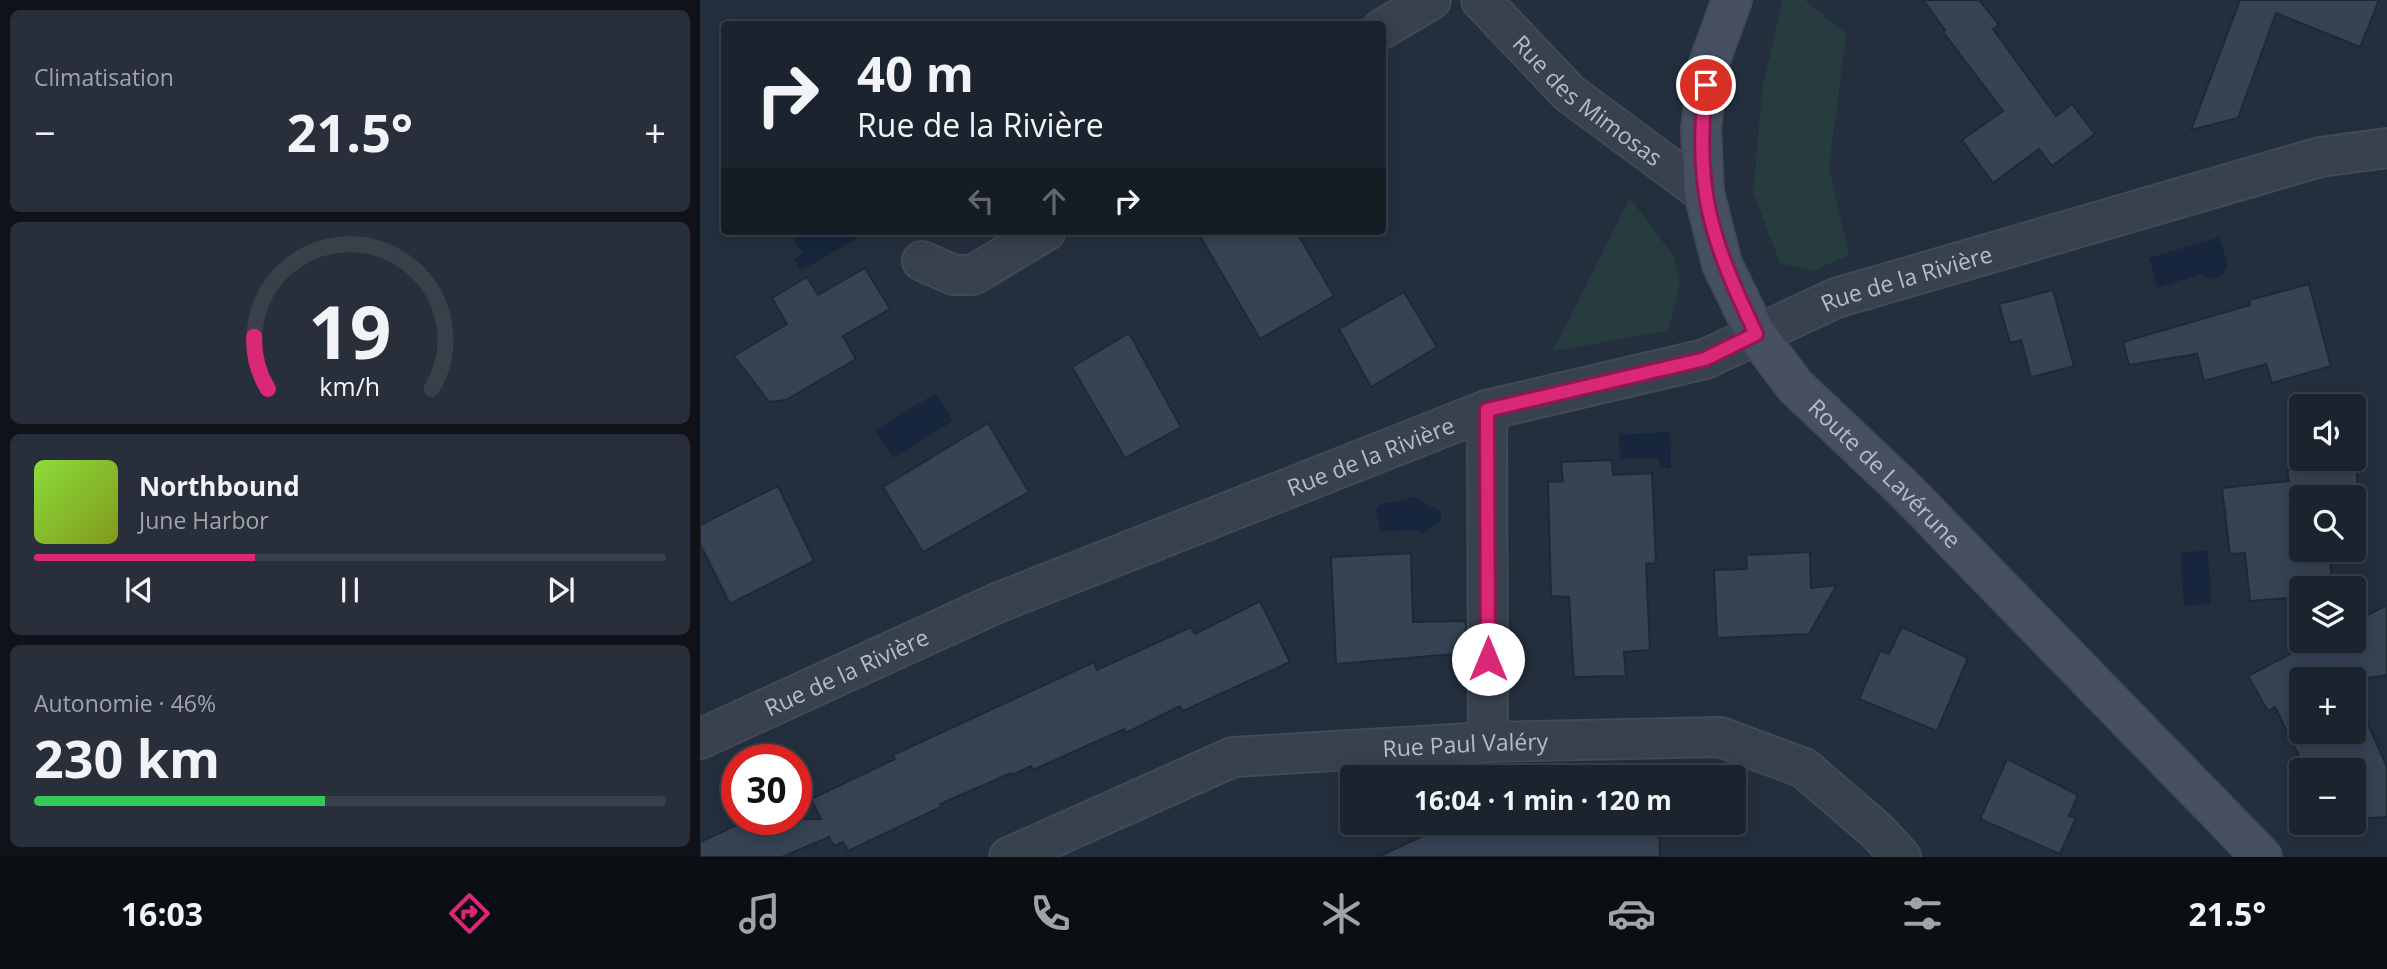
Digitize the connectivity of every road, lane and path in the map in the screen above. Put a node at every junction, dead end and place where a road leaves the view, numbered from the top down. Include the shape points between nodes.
1 (1431, 0) edge
2 (1481, 0) edge
3 (1732, 0) edge
4 (1386, 27) edge
5 (2387, 148) edge
6 (1704, 193) junction
7 (1039, 235) edge
8 (922, 261) dead end
9 (1756, 334) junction
10 (1487, 410) junction
11 (700, 739) edge
12 (1488, 742) junction
13 (1009, 857) edge
14 (1901, 857) edge
15 (2262, 857) edge

1 - 4 street
2 - 6 street, Rue des Mimosas via 1569,93
3 - 6 street, Route de Lavérune via 1709,63 1701,128
5 - 9 street, Rue de la Rivière via 2320,158 1836,298
6 - 9 street, Route de Lavérune via 1723,264
7 - 8 street via 974,275 954,275
9 - 10 street, Rue de la Rivière via 1705,359
9 - 15 street, Route de Lavérune via 1794,386 1904,489
10 - 11 street, Rue de la Rivière via 997,603
10 - 12 street
12 - 13 street, Rue Paul Valéry via 1233,757
12 - 14 street, Rue Paul Valéry via 1720,737 1804,768

